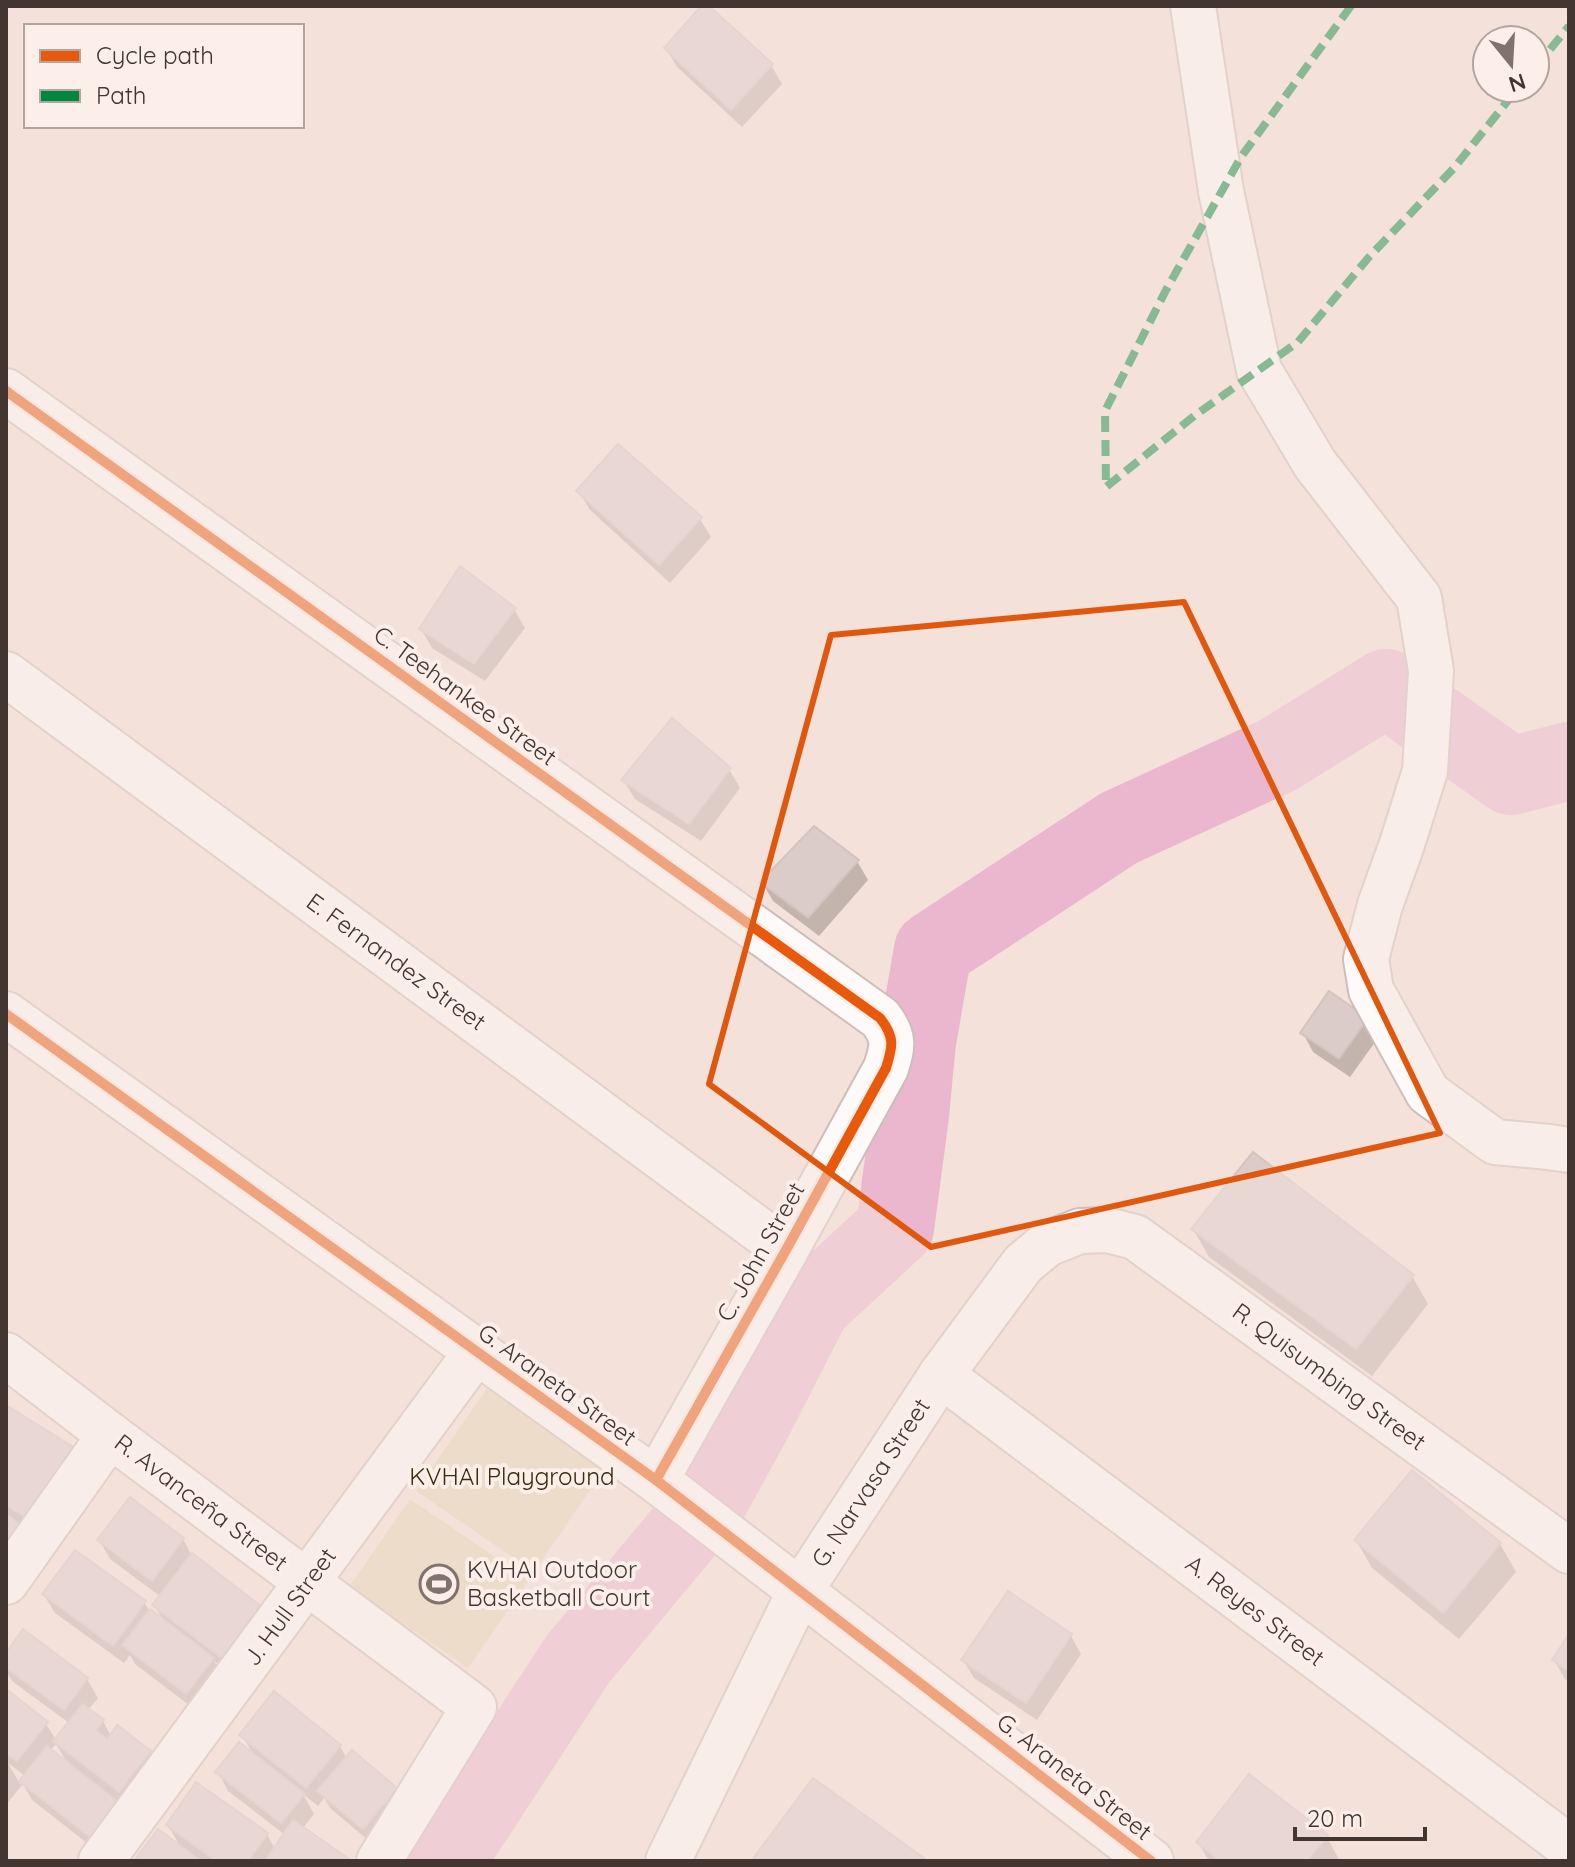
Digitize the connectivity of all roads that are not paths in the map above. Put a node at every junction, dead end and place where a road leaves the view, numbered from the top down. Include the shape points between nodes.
1 (1193, 6) edge
2 (6, 391) edge
3 (6, 674) edge
4 (6, 1014) edge
5 (892, 1039) joint
6 (1569, 1150) edge
7 (1080, 1231) joint
8 (786, 1250) junction
9 (477, 1351) junction
10 (6, 1355) edge
11 (941, 1375) junction
12 (110, 1435) junction
13 (656, 1480) junction
14 (1569, 1551) edge
15 (6, 1582) edge
16 (308, 1582) junction
17 (800, 1591) junction
18 (1569, 1847) edge
19 (674, 1859) edge
20 (101, 1861) edge
21 (379, 1861) edge
22 (1151, 1861) edge

1 - 6 street via 1221,191 1259,370 1315,464 1419,598 1431,671 1425,771 1366,959 1371,990 1428,1093 1495,1142
2 - 5 street, C. Teehankee Street via 880,1018
3 - 8 street, E. Fernandez Street
4 - 9 street, G. Araneta Street
5 - 8 street, C. John Street via 886,1068
7 - 11 street, G. Narvasa Street via 1047,1244 1023,1264
7 - 14 street, R. Quisumbing Street via 1135,1237
8 - 13 street, C. John Street
9 - 13 street, G. Araneta Street
9 - 16 street, J. Hull Street
10 - 12 street, R. Avanceña Street
11 - 17 street, G. Narvasa Street
11 - 18 street, A. Reyes Street
12 - 15 street
12 - 16 street, R. Avanceña Street
13 - 17 street, G. Araneta Street
16 - 20 street, J. Hull Street
16 - 21 street, R. Avanceña Street via 474,1707
17 - 19 street, G. Narvasa Street
17 - 22 street, G. Araneta Street

